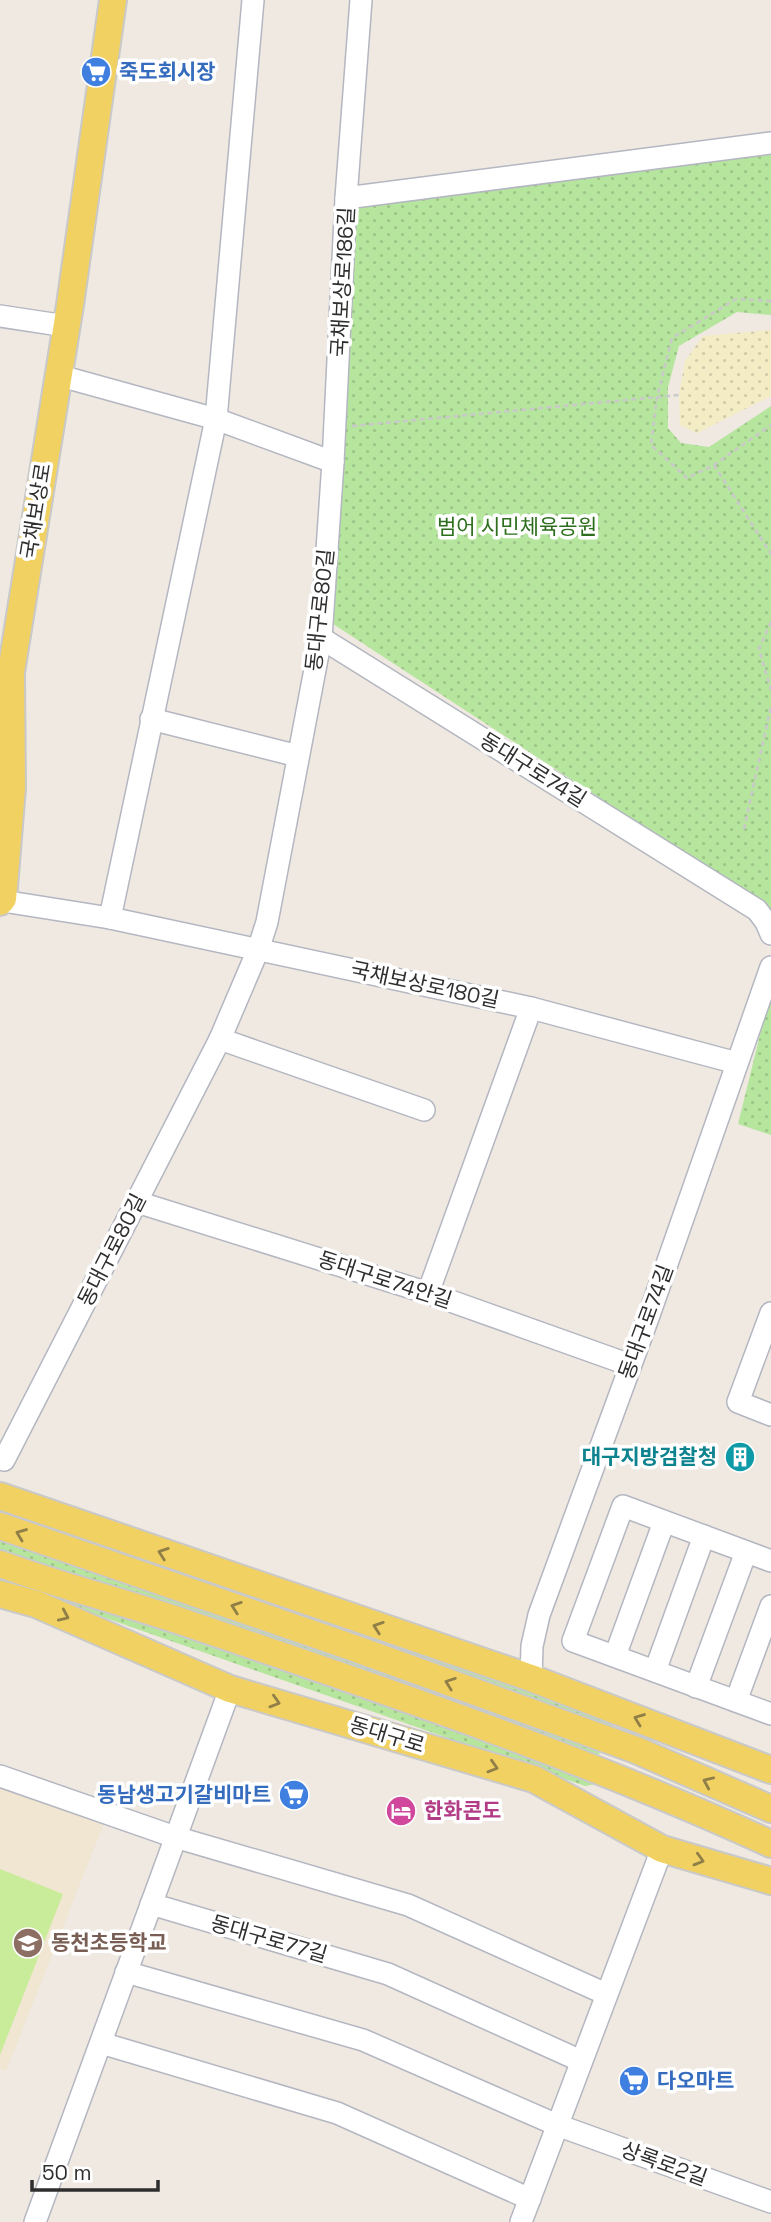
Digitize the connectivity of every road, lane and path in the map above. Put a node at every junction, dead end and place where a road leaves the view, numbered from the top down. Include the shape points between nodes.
1 (113, 0) edge
2 (253, 0) edge
3 (360, 0) edge
4 (771, 143) edge
5 (346, 198) junction
6 (771, 301) edge
7 (0, 316) edge
8 (66, 326) junction
9 (57, 374) junction
10 (679, 395) dead end
11 (657, 397) junction
12 (216, 419) junction
13 (771, 425) edge
14 (335, 428) junction
15 (333, 462) junction
16 (714, 465) junction
17 (771, 554) edge
18 (771, 622) edge
19 (321, 638) junction
20 (4, 681) edge
21 (771, 690) edge
22 (771, 706) edge
23 (151, 719) junction
24 (298, 756) junction
25 (744, 829) dead end
26 (1, 900) edge
27 (110, 918) junction
28 (771, 934) edge
29 (258, 950) junction
30 (771, 967) edge
31 (531, 1008) junction
32 (220, 1039) junction
33 (737, 1063) junction
34 (424, 1110) dead end
35 (137, 1202) junction
36 (428, 1293) junction
37 (771, 1313) edge
38 (630, 1365) junction
39 (771, 1415) edge
40 (4, 1460) dead end
41 (0, 1496) edge
42 (664, 1522) junction
43 (0, 1526) edge
44 (704, 1536) junction
45 (746, 1552) junction
46 (771, 1561) edge
47 (0, 1564) edge
48 (0, 1594) edge
49 (771, 1606) edge
50 (615, 1656) junction
51 (654, 1671) junction
52 (531, 1678) junction
53 (696, 1687) junction
54 (230, 1689) junction
55 (736, 1701) junction
56 (771, 1714) edge
57 (771, 1770) edge
58 (0, 1776) edge
59 (771, 1811) edge
60 (175, 1837) junction
61 (766, 1842) edge
62 (662, 1849) junction
63 (771, 1881) edge
64 (151, 1904) junction
65 (126, 1972) junction
66 (606, 1994) junction
67 (101, 2043) junction
68 (581, 2061) junction
69 (557, 2125) junction
70 (530, 2199) junction
71 (771, 2202) edge
72 (35, 2222) edge
73 (522, 2222) edge

1 - 8 main road, 국채보상로
2 - 12 street
3 - 5 street
4 - 5 street, 국채보상로186길
5 - 14 street, 국채보상로186길
6 - 11 path via 736,299 672,338
7 - 8 street
8 - 9 main road, 국채보상로
9 - 12 street
9 - 20 main road, 국채보상로
10 - 11 path
11 - 14 path
11 - 16 path via 651,445 687,478
12 - 15 street
12 - 23 street
13 - 16 path
14 - 15 street, 국채보상로186길
15 - 19 street, 동대구로80길
16 - 17 path
18 - 21 path via 760,649
19 - 24 street, 동대구로80길
19 - 28 street, 동대구로74길 via 757,910
20 - 26 main road, 국채보상로 via 12,788
22 - 25 path
23 - 24 street
23 - 27 street
24 - 29 street, 동대구로80길
26 - 27 street, 국채보상로180길
27 - 29 street, 국채보상로180길
29 - 31 street, 국채보상로180길
29 - 32 street, 동대구로80길
30 - 33 street, 동대구로74길
31 - 33 street, 국채보상로180길
31 - 36 street
32 - 34 street
32 - 35 street, 동대구로80길
33 - 38 street, 동대구로74길
35 - 36 street, 동대구로74안길
35 - 40 street, 동대구로80길
36 - 38 street, 동대구로74안길
37 - 39 street via 738,1402
38 - 52 street, 동대구로74길 via 538,1615
52 -> 41 main road
42 - 44 street
42 - 50 street
42 - 50 street via 623,1506 573,1641
59 -> 43 main road via 636,1750
44 - 45 street
44 - 51 street
45 - 46 street
45 - 53 street
47 - 61 main road, 동대구로 via 190,1624 537,1746
48 -> 54 main road, 동대구로 via 36,1604
49 - 55 street
50 - 51 street
51 - 53 street
57 -> 52 main road
53 - 55 street
54 - 60 street
54 -> 62 main road, 동대구로 via 534,1779
55 - 56 street
58 - 60 street
59 - 61 street
60 - 64 street
60 - 66 street via 408,1905
62 -> 63 main road, 동대구로
62 - 66 street
64 - 65 street
64 - 68 street, 동대구로77길 via 388,1974
65 - 67 street
65 - 69 street, 상록로2길 via 363,2040
66 - 68 street
67 - 70 street via 337,2113
67 - 72 street
68 - 69 street
69 - 70 street
69 - 71 street, 상록로2길
70 - 73 street

